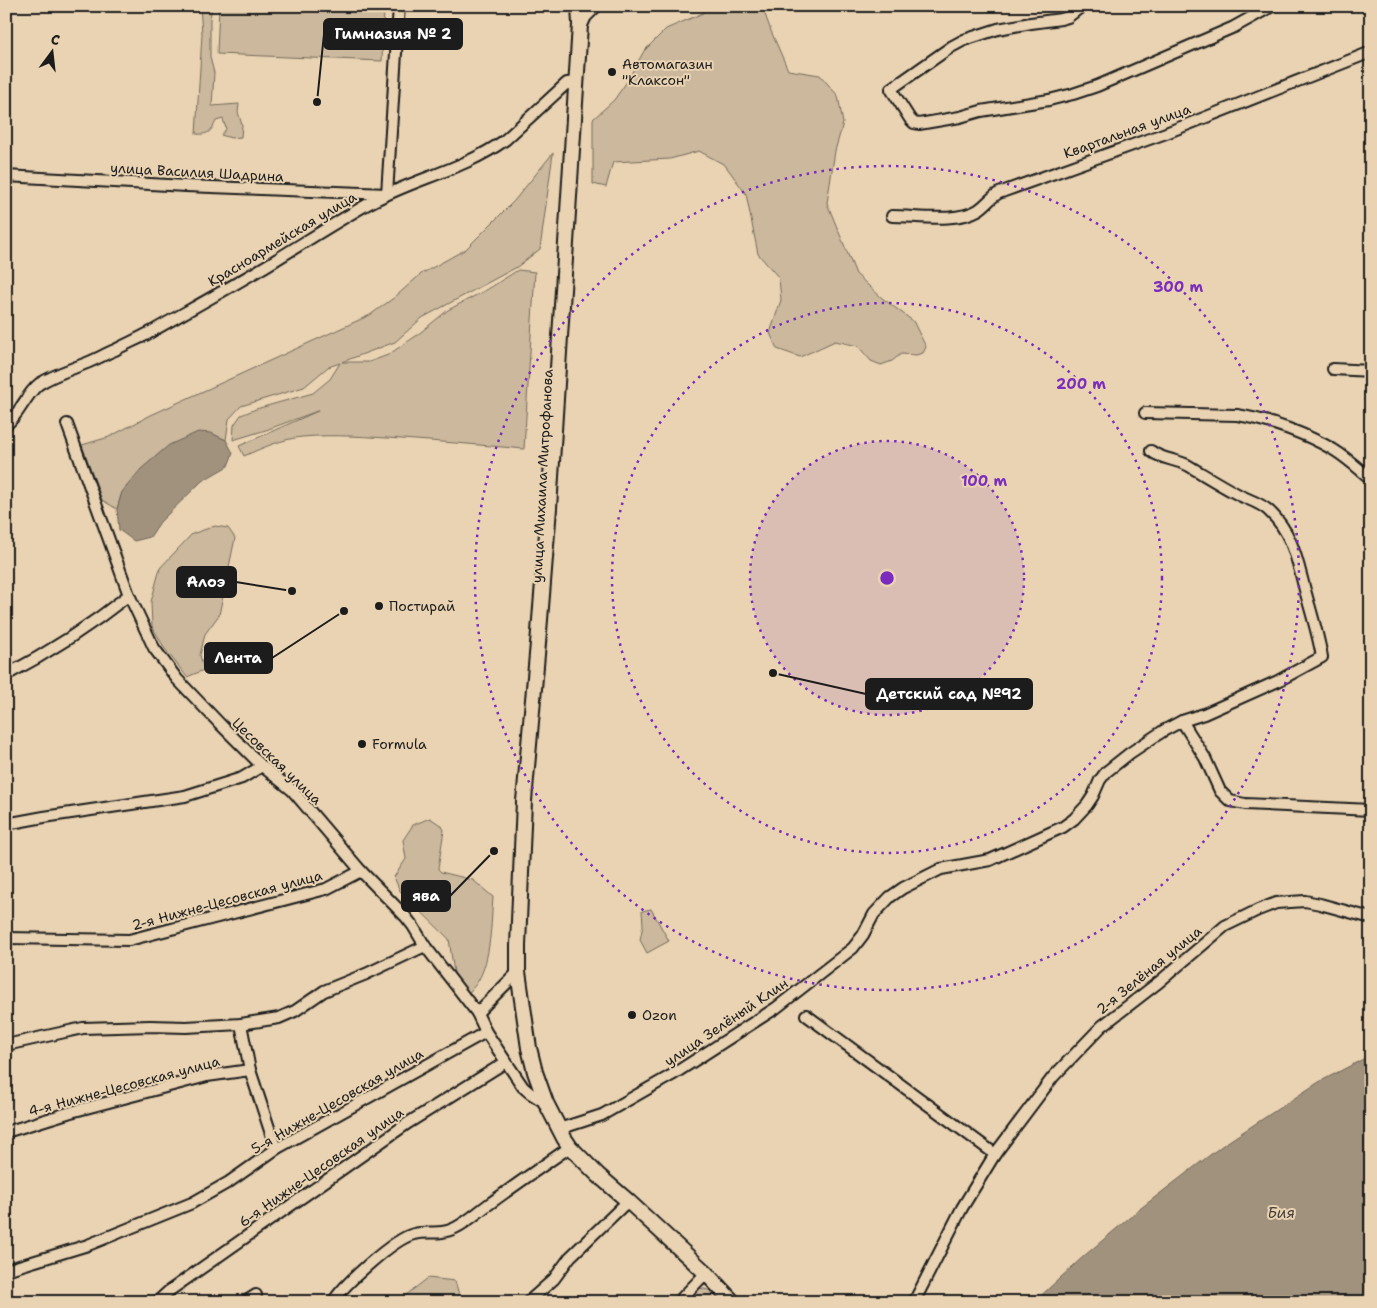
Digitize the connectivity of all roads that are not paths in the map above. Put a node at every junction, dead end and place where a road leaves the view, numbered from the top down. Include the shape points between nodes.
1 (399, 6) edge
2 (578, 6) edge
3 (594, 6) edge
4 (1082, 6) edge
5 (1272, 6) edge
6 (580, 25) junction
7 (1371, 52) edge
8 (573, 82) junction
9 (6, 176) edge
10 (387, 194) junction
11 (892, 216) dead end
12 (1333, 369) dead end
13 (1371, 371) edge
14 (1145, 413) dead end
15 (67, 424) dead end
16 (6, 425) edge
17 (1150, 451) dead end
18 (1371, 479) edge
19 (129, 595) junction
20 (6, 675) edge
21 (1182, 721) junction
22 (262, 766) junction
23 (1371, 810) edge
24 (6, 824) edge
25 (361, 871) junction
26 (1371, 918) edge
27 (6, 938) edge
28 (425, 946) junction
29 (518, 972) junction
30 (477, 1013) junction
31 (806, 1015) dead end
32 (241, 1024) junction
33 (486, 1032) junction
34 (6, 1045) edge
35 (506, 1062) junction
36 (250, 1070) junction
37 (546, 1103) junction
38 (558, 1129) junction
39 (6, 1132) edge
40 (570, 1147) junction
41 (276, 1149) junction
42 (995, 1154) junction
43 (628, 1201) junction
44 (6, 1270) edge
45 (706, 1273) junction
46 (256, 1295) dead end
47 (157, 1302) edge
48 (245, 1302) edge
49 (333, 1302) edge
50 (528, 1302) edge
51 (678, 1302) edge
52 (733, 1302) edge
53 (914, 1302) edge

1 - 10 street
2 - 6 main road, улица Михаила Митрофанова
2 - 8 main road, улица Михаила Митрофанова
3 - 6 main road
4 - 5 street via 1068,17 1006,27 964,40 891,89 910,119 919,124 1062,97 1097,86
6 - 8 main road, улица Михаила Митрофанова
7 - 11 street, Квартальная улица via 1166,133 999,193 970,214 954,217
8 - 10 street, Красноармейская улица via 495,147
8 - 29 main road, улица Михаила Митрофанова via 555,328 549,508 524,801
9 - 10 street, улица Василия Шадрина
10 - 16 street, Красноармейская улица via 148,334 46,380 35,388
12 - 13 street
14 - 18 street via 1251,417 1319,442 1336,451
15 - 19 street, Цесовская улица
17 - 21 street, улица Зелёный Клин via 1185,464 1270,512 1295,550 1322,657 1278,681
19 - 20 street via 61,645
19 - 22 street, Цесовская улица via 154,648 177,679
21 - 23 street via 1205,758 1216,785 1232,802
21 - 38 street, улица Зелёный Клин via 1106,772 1087,805 1063,828 990,860 941,869 903,888 874,914 853,948 776,1008 672,1076 602,1115
22 - 24 street via 242,778 185,796
22 - 25 street, Цесовская улица via 292,790
25 - 27 street, 2-я Нижне-Цесовская улица via 326,889 129,940
25 - 28 street, Цесовская улица via 413,926
26 - 42 street, 2-я Зелёная улица via 1305,901 1276,903 1226,926 1093,1034 1053,1076
28 - 30 street, Цесовская улица
28 - 32 street via 324,991 288,1015
29 - 30 street
29 - 37 main road, улица Михаила Митрофанова via 529,1048
30 - 33 street, Цесовская улица
31 - 42 street
32 - 34 street via 83,1028
32 - 36 street
33 - 35 street, Цесовская улица
33 - 41 street, 5-я Нижне-Цесовская улица
35 - 37 street, Цесовская улица via 523,1086
35 - 47 street, 6-я Нижне-Цесовская улица via 408,1122
36 - 39 street, 4-я Нижне-Цесовская улица via 207,1076
36 - 41 street
37 - 38 main road, улица Михаила Митрофанова
38 - 40 main road, улица Михаила Митрофанова
40 - 43 main road, улица Михаила Митрофанова
40 - 49 street via 457,1228 439,1234 418,1232 403,1238 358,1273
41 - 44 street, 5-я Нижне-Цесовская улица via 230,1182 192,1203 88,1245
42 - 53 street, 2-я Зелёная улица via 962,1208
43 - 45 main road, улица Михаила Митрофанова
43 - 50 street
45 - 51 street
45 - 52 main road, улица Михаила Митрофанова
46 - 48 street

